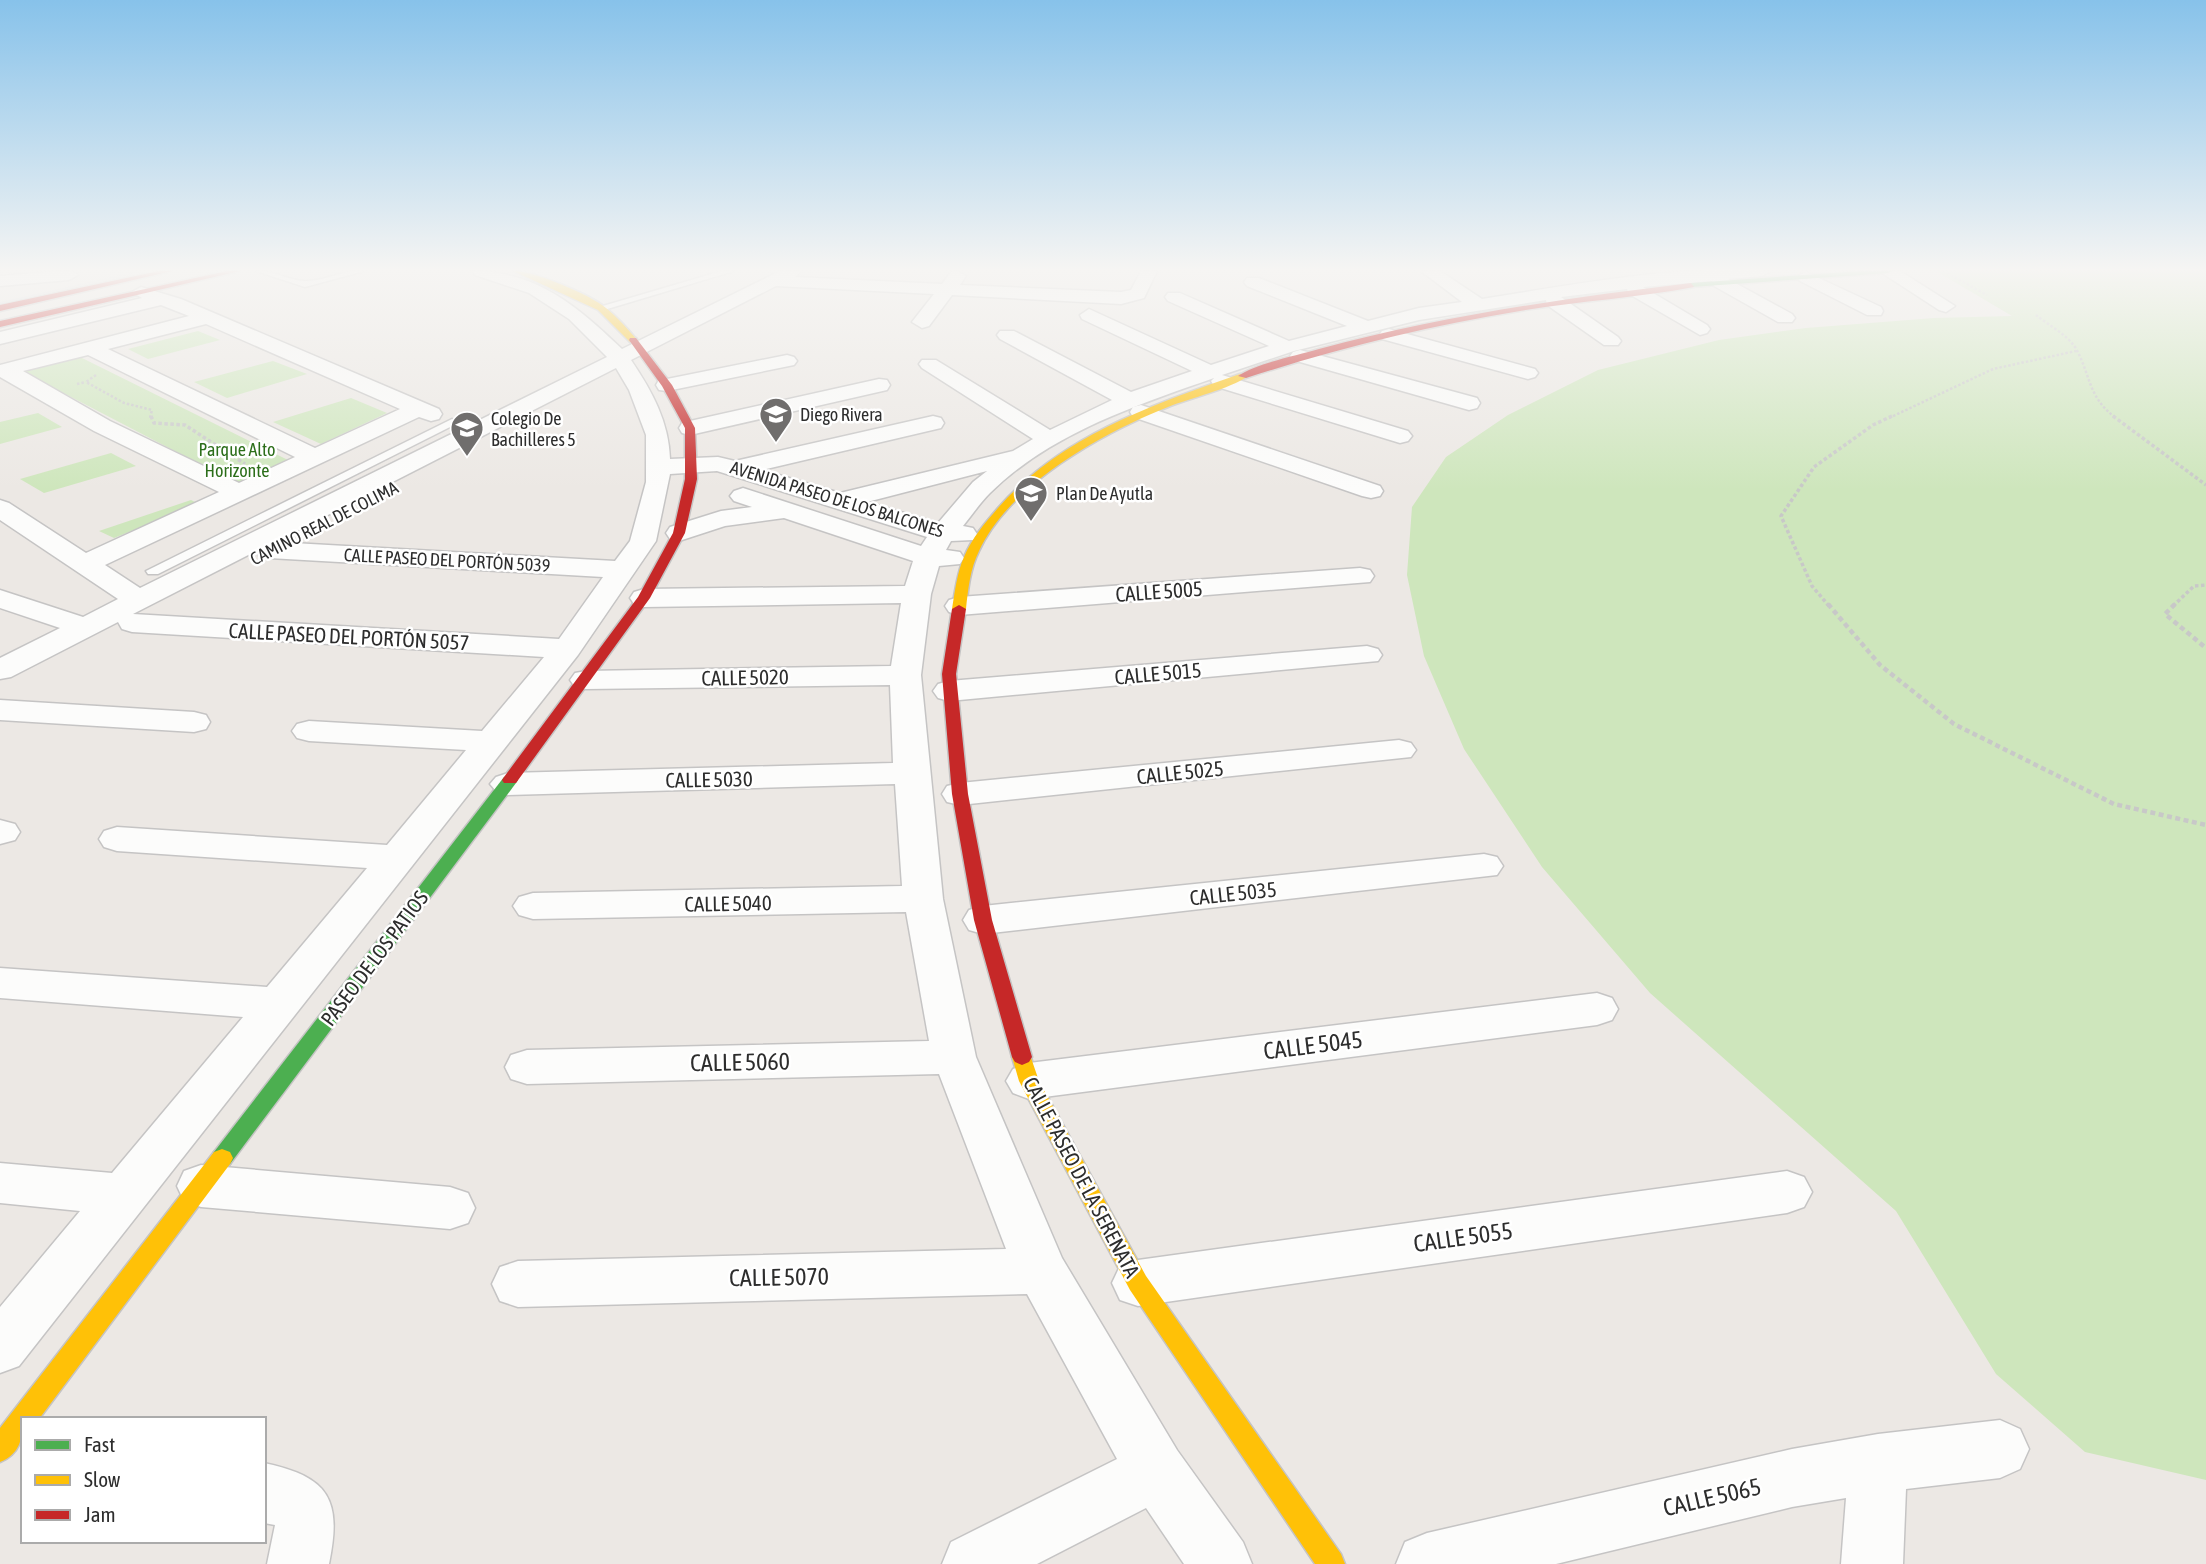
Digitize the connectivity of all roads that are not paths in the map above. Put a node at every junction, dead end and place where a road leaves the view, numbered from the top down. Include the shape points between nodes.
1 (133, 344) edge
2 (267, 344) edge
3 (616, 344) edge
4 (625, 344) edge
5 (658, 344) edge
6 (1023, 344) edge
7 (1148, 344) edge
8 (1278, 344) edge
9 (1323, 344) edge
10 (1425, 344) edge
11 (1293, 351) junction
12 (634, 357) junction
13 (91, 359) junction
14 (787, 361) dead end
15 (929, 364) dead end
16 (2, 371) edge
17 (1528, 373) dead end
18 (1216, 377) junction
19 (667, 385) junction
20 (879, 385) dead end
21 (1469, 404) dead end
22 (1135, 406) junction
23 (418, 409) junction
24 (933, 423) dead end
25 (690, 428) junction
26 (462, 436) junction
27 (1399, 436) dead end
28 (1036, 447) junction
29 (314, 457) junction
30 (734, 469) junction
31 (675, 473) junction
32 (1371, 491) dead end
33 (240, 493) junction
34 (841, 500) junction
35 (0, 508) edge
36 (791, 511) junction
37 (679, 533) junction
38 (936, 545) junction
39 (975, 547) junction
40 (270, 550) junction
41 (85, 564) junction
42 (153, 571) dead end
43 (1360, 576) dead end
44 (634, 584) junction
45 (917, 594) junction
46 (0, 599) edge
47 (959, 606) junction
48 (135, 611) junction
49 (86, 626) junction
50 (1367, 654) dead end
51 (576, 665) junction
52 (0, 670) edge
53 (905, 675) junction
54 (950, 691) junction
55 (0, 692) edge
56 (0, 710) edge
57 (194, 722) dead end
58 (309, 731) dead end
59 (493, 742) junction
60 (1399, 750) dead end
61 (911, 773) junction
62 (508, 784) junction
63 (960, 794) junction
64 (117, 839) dead end
65 (397, 858) junction
66 (1484, 866) dead end
67 (923, 899) junction
68 (533, 906) dead end
69 (983, 920) junction
70 (0, 983) edge
71 (279, 1004) junction
72 (1597, 1009) dead end
73 (954, 1057) junction
74 (527, 1067) dead end
75 (1029, 1081) junction
76 (0, 1183) edge
77 (201, 1186) junction
78 (1787, 1192) dead end
79 (124, 1195) junction
80 (450, 1208) dead end
81 (1041, 1271) junction
82 (1138, 1283) junction
83 (518, 1284) dead end
84 (0, 1349) edge
85 (24, 1417) edge
86 (21, 1422) edge
87 (0, 1449) edge
88 (2000, 1449) dead end
89 (0, 1455) edge
90 (21, 1459) edge
91 (1878, 1463) junction
92 (1156, 1471) junction
93 (973, 1564) edge
94 (1222, 1564) edge
95 (1331, 1564) edge
96 (1427, 1564) edge
97 (1872, 1564) edge

1 - 13 street
2 - 23 street
3 - 12 street
4 - 12 street
5 - 12 street, CAMINO REAL DE COLIMA
6 - 22 street
7 - 18 street
8 - 11 street
9 - 11 street, CALLE PASEO DE LA SERENATA
10 - 17 street
11 - 18 street, CALLE PASEO DE LA SERENATA
11 - 21 street
12 - 19 street
12 - 26 street, CAMINO REAL DE COLIMA
12 - 31 street via 640,390
13 - 16 street
13 - 29 street
14 - 19 street
15 - 28 street
16 - 33 street
18 - 22 street, CALLE PASEO DE LA SERENATA
18 - 27 street
19 - 25 street
20 - 25 street
22 - 28 street, CALLE PASEO DE LA SERENATA
22 - 32 street
22 - 39 street, CALLE PASEO DE LA SERENATA via 1048,465
23 - 26 street
23 - 29 street
24 - 30 street
25 - 31 street
26 - 40 street, CAMINO REAL DE COLIMA
26 - 42 lane
26 - 48 street, CAMINO REAL DE COLIMA
28 - 34 street
28 - 38 street, CALLE PASEO DE LA SERENATA via 982,486
29 - 33 street
30 - 31 street, AVENIDA PASEO DE LOS BALCONES via 712,463
30 - 34 street, AVENIDA PASEO DE LOS BALCONES
31 - 36 street, AVENIDA PASEO DE LOS BALCONES
31 - 37 street, PASEO DE LOS PATIOS
31 - 44 street, PASEO DE LOS PATIOS via 643,541
33 - 41 street
34 - 38 street, AVENIDA PASEO DE LOS BALCONES
35 - 41 street
36 - 37 street via 738,515
36 - 38 street, AVENIDA PASEO DE LOS BALCONES
37 - 44 street, PASEO DE LOS PATIOS
38 - 39 street, AVENIDA PASEO DE LOS BALCONES
38 - 45 street, CALLE PASEO DE LA SERENATA
39 - 47 street, CALLE PASEO DE LA SERENATA
40 - 44 street, CALLE PASEO DEL PORTÓN 5039
40 - 48 street, CAMINO REAL DE COLIMA
41 - 48 street
43 - 47 street, CALLE 5005
44 - 45 street, CALLE PASEO DEL PORTÓN 5039
44 - 51 street, PASEO DE LOS PATIOS
45 - 53 street, CALLE PASEO DE LA SERENATA
46 - 49 street
47 - 54 street, CALLE PASEO DE LA SERENATA
48 - 49 street, CAMINO REAL DE COLIMA
48 - 51 street, CALLE PASEO DEL PORTÓN 5057
48 - 55 street, CAMINO REAL DE COLIMA
49 - 52 street, CAMINO REAL DE COLIMA
50 - 54 street, CALLE 5015
51 - 53 street, CALLE 5020
51 - 59 street, PASEO DE LOS PATIOS
51 - 62 street, PASEO DE LOS PATIOS
53 - 61 street, CALLE PASEO DE LA SERENATA
54 - 63 street, CALLE PASEO DE LA SERENATA
56 - 57 street
58 - 59 street
59 - 65 street, PASEO DE LOS PATIOS
60 - 63 street, CALLE 5025
61 - 62 street, CALLE 5030
61 - 67 street, CALLE PASEO DE LA SERENATA
62 - 77 street, PASEO DE LOS PATIOS
63 - 69 street, CALLE PASEO DE LA SERENATA
64 - 65 street
65 - 71 street, PASEO DE LOS PATIOS
66 - 69 street, CALLE 5035
67 - 68 street, CALLE 5040
67 - 73 street, CALLE PASEO DE LA SERENATA
69 - 75 street, CALLE PASEO DE LA SERENATA
70 - 71 street
71 - 79 street, PASEO DE LOS PATIOS
72 - 75 street, CALLE 5045
73 - 74 street, CALLE 5060
73 - 81 street, CALLE PASEO DE LA SERENATA
75 - 82 street, CALLE PASEO DE LA SERENATA
76 - 79 street
77 - 80 street
77 - 85 street, PASEO DE LOS PATIOS
78 - 82 street, CALLE 5055
79 - 84 street, PASEO DE LOS PATIOS
81 - 83 street, CALLE 5070
81 - 92 street, CALLE PASEO DE LA SERENATA
82 - 95 street, CALLE PASEO DE LA SERENATA
86 - 87 street, PASEO DE LOS PATIOS
88 - 91 street, CALLE 5065
89 - 90 street
91 - 96 street, CALLE 5065 via 1792,1478
91 - 97 street
92 - 93 street
92 - 94 street, CALLE PASEO DE LA SERENATA

